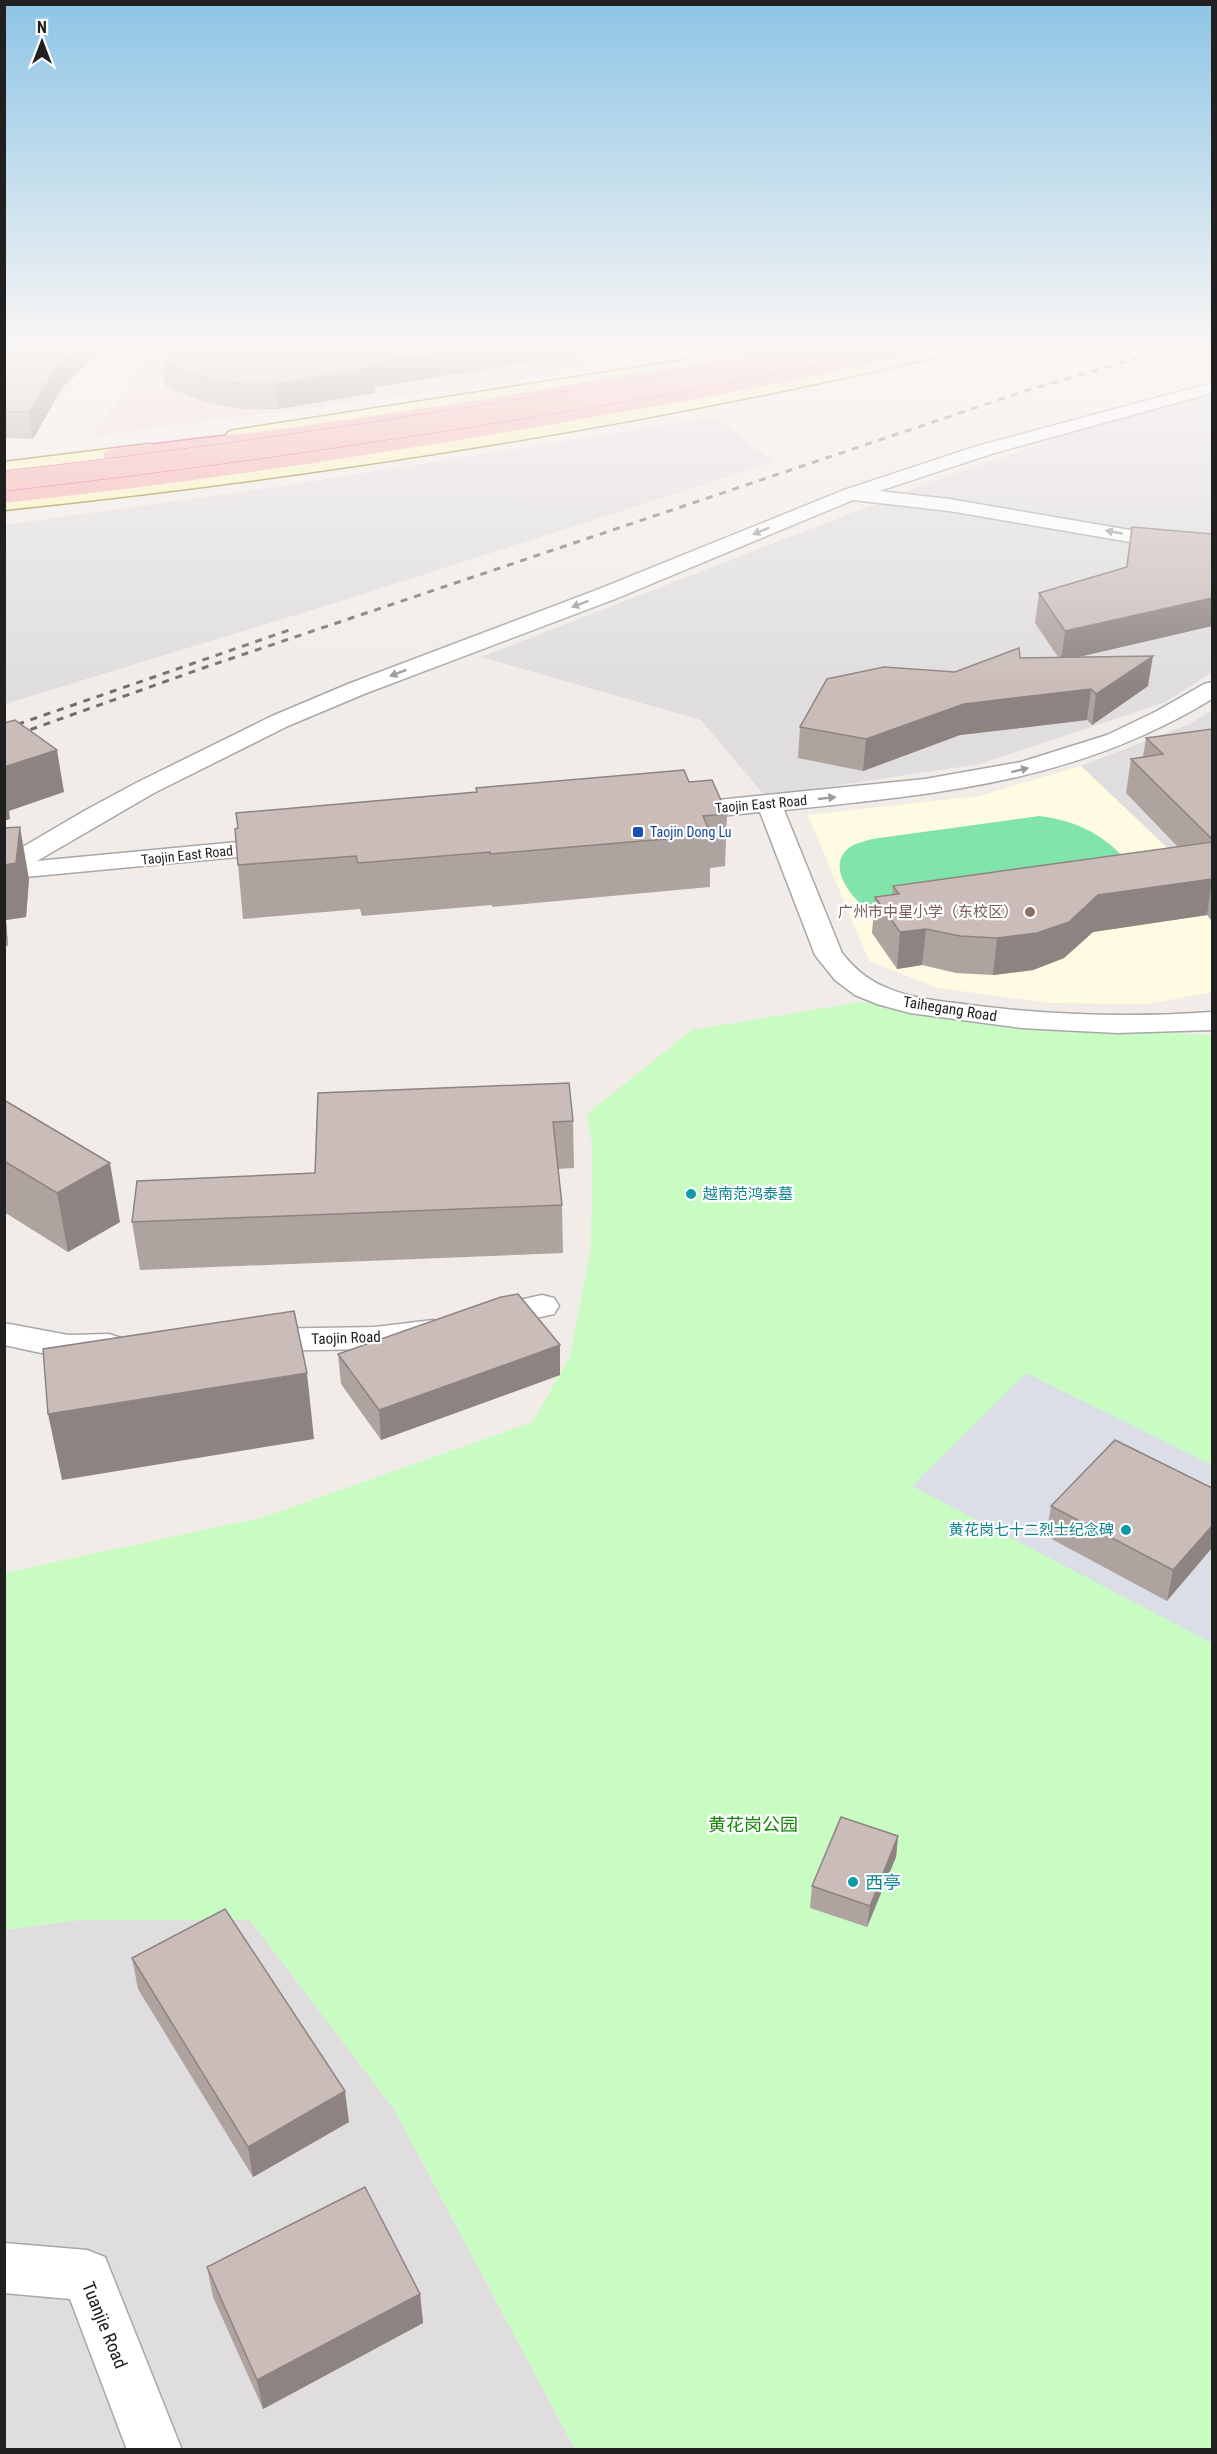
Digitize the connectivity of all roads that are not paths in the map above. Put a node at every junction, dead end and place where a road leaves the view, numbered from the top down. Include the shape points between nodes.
1 (71, 461) edge
2 (178, 461) edge
3 (292, 461) edge
4 (352, 461) edge
5 (952, 461) edge
6 (4, 468) edge
7 (4, 481) edge
8 (851, 494) junction
9 (4, 496) edge
10 (4, 504) edge
11 (1212, 550) edge
12 (1212, 689) edge
13 (769, 804) junction
14 (651, 814) edge
15 (309, 844) edge
16 (4, 872) edge
17 (1212, 1021) edge
18 (542, 1306) dead end
19 (4, 1334) edge
20 (221, 1342) edge
21 (145, 1345) edge
22 (4, 2268) edge
23 (155, 2450) edge

1 - 6 main road
2 - 7 highway, bridge
3 - 9 highway
4 - 10 main road via 260,475
5 - 8 street
11 -> 8 street via 961,506
8 -> 16 street via 280,721 103,810
13 -> 12 street, Taojin East Road via 1014,772 1114,741 1147,727
13 - 14 street, Taojin East Road
13 - 17 street, Taihegang Road via 829,955 844,974 866,989 920,1007 1043,1021
15 - 16 street, Taojin East Road
18 - 20 street, Taojin Road via 447,1329 387,1337
19 - 21 street via 68,1347
22 - 23 street, Tuanjie Road via 87,2275

